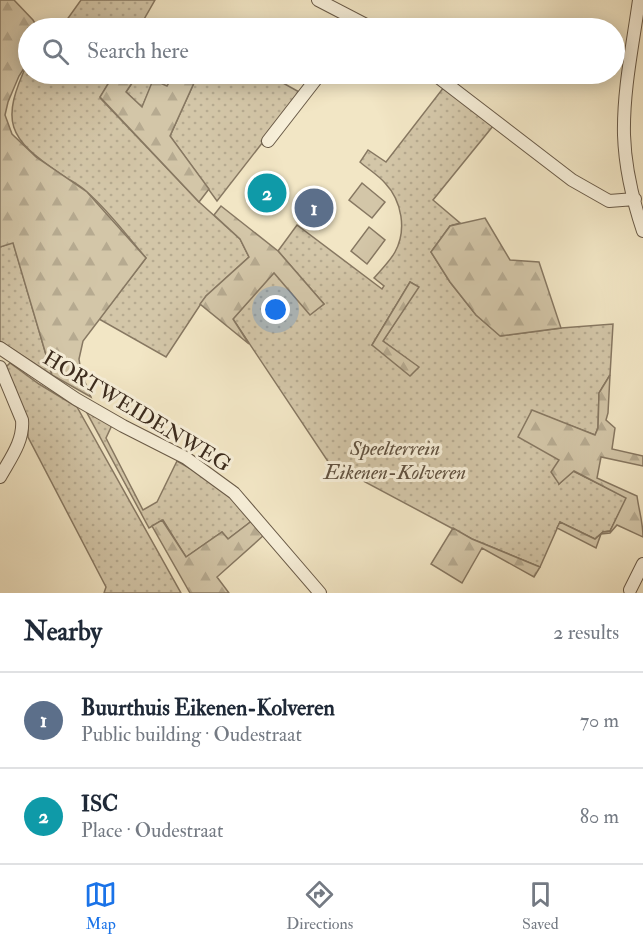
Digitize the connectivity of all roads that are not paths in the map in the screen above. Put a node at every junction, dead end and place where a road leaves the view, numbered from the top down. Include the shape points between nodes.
1 (318, 0) edge
2 (639, 0) edge
3 (346, 18) edge
4 (312, 84) edge
5 (447, 84) edge
6 (268, 141) dead end
7 (635, 199) junction
8 (643, 231) edge
9 (1, 349) edge
10 (0, 367) edge
11 (0, 477) edge
12 (643, 564) edge
13 (630, 590) dead end
14 (320, 593) edge

1 - 3 street
2 - 7 street via 624,136
4 - 6 street
5 - 7 street via 572,180 609,201
7 - 8 street
9 - 10 street
9 - 14 street, HORTWEIDENWEG via 76,399 186,458 234,493
10 - 11 street via 23,428
12 - 13 street

